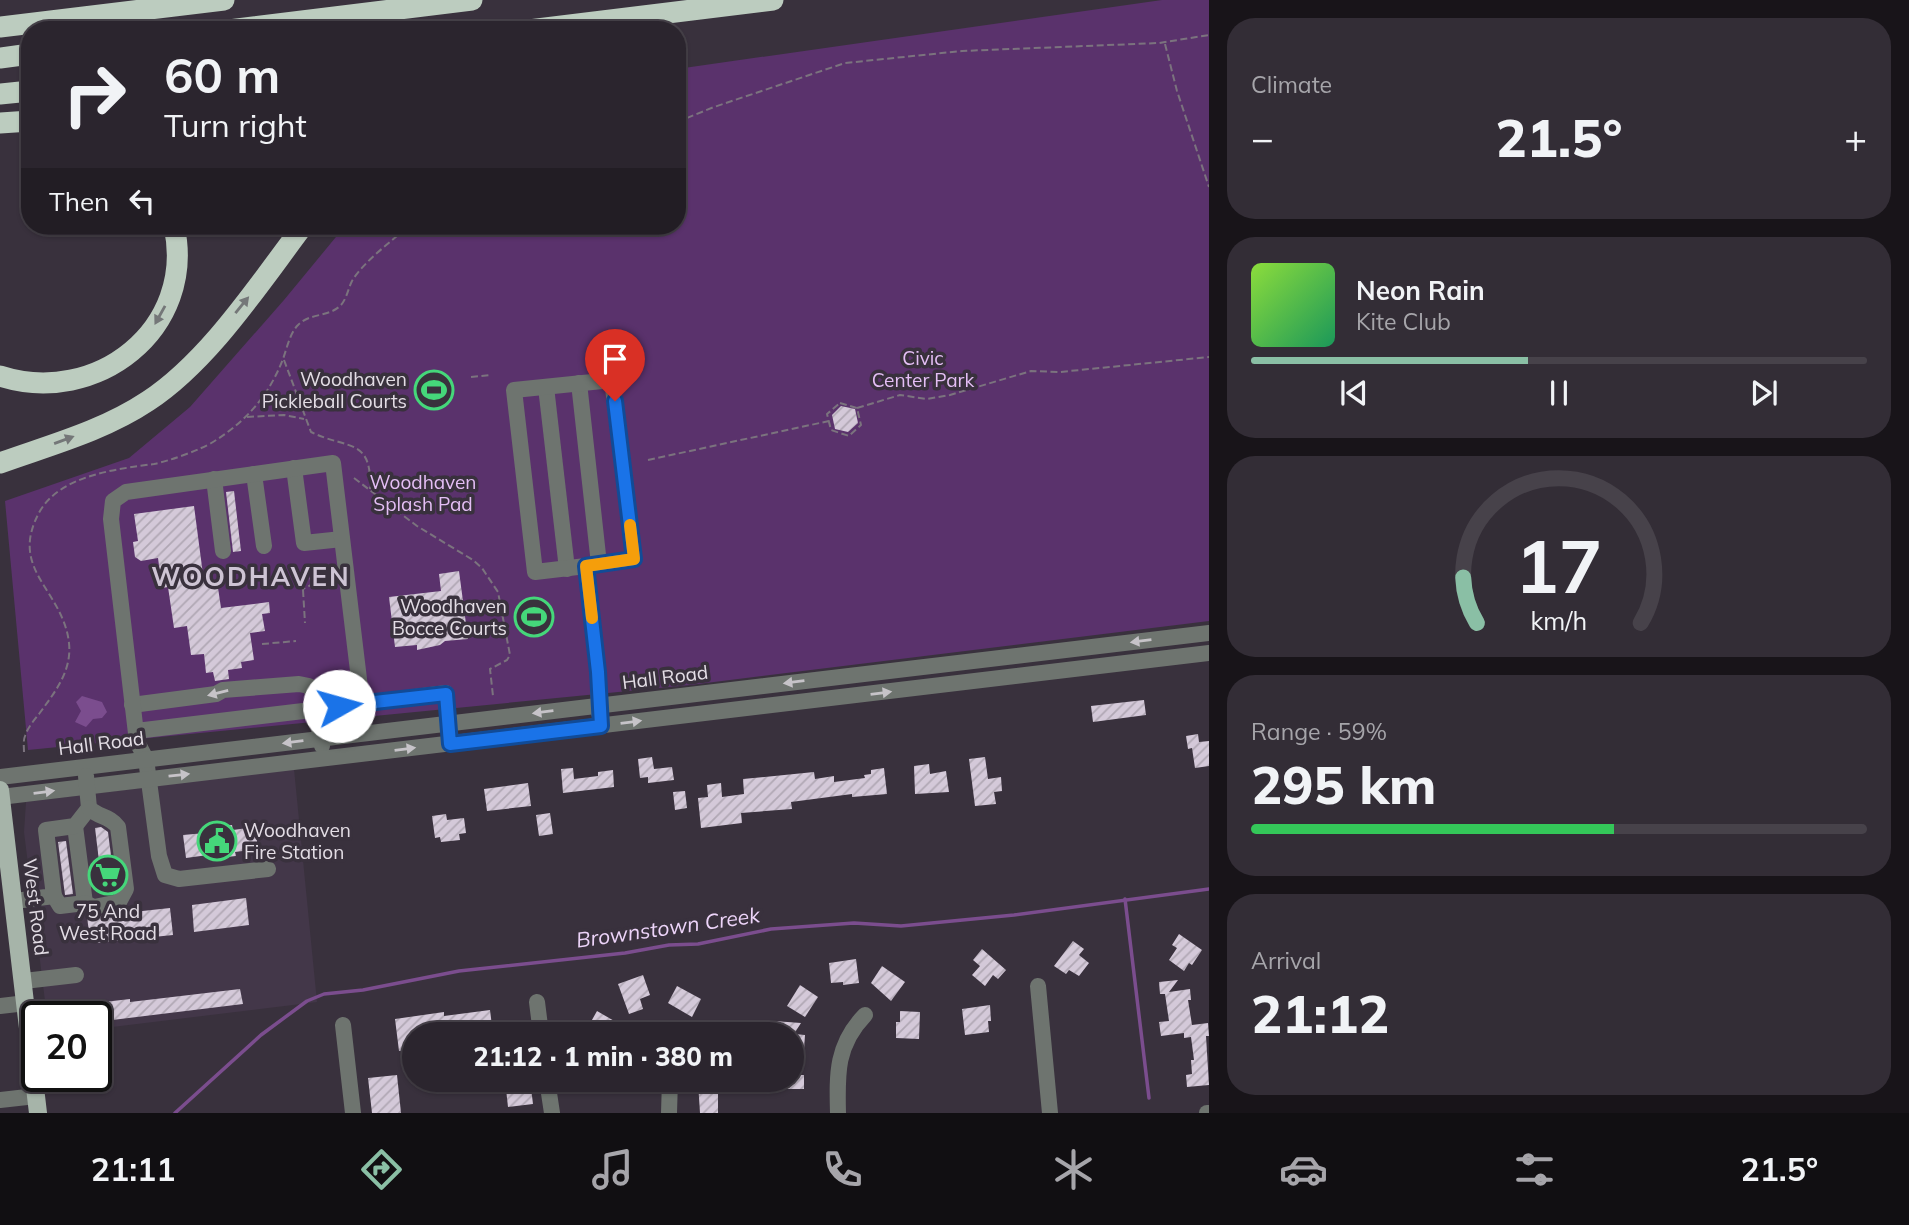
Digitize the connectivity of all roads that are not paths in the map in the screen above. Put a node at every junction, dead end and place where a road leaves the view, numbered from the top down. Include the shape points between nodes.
1 (223, 0) edge
2 (472, 0) edge
3 (773, 0) edge
4 (789, 0) edge
5 (50, 21) edge
6 (302, 21) edge
7 (602, 21) edge
8 (21, 24) edge
9 (686, 24) edge
10 (0, 27) edge
11 (21, 55) edge
12 (0, 58) edge
13 (21, 91) edge
14 (0, 94) edge
15 (21, 122) edge
16 (0, 123) edge
17 (175, 235) edge
18 (296, 235) edge
19 (0, 376) edge
20 (579, 383) junction
21 (546, 387) junction
22 (0, 463) edge
23 (294, 468) junction
24 (254, 474) junction
25 (214, 479) junction
26 (342, 539) junction
27 (264, 546) dead end
28 (222, 551) dead end
29 (593, 565) junction
30 (567, 569) junction
31 (1209, 633) edge
32 (1209, 653) edge
33 (848, 676) junction
34 (850, 696) junction
35 (362, 704) junction
36 (132, 705) junction
37 (598, 706) junction
38 (316, 709) junction
39 (449, 723) junction
40 (601, 726) junction
41 (136, 731) junction
42 (322, 738) junction
43 (450, 744) junction
44 (146, 759) junction
45 (324, 759) junction
46 (85, 767) junction
47 (0, 777) edge
48 (149, 779) junction
49 (87, 787) junction
50 (0, 794) edge
51 (89, 808) junction
52 (75, 826) junction
53 (268, 869) dead end
54 (6, 880) edge
55 (54, 896) junction
56 (15, 901) junction
57 (85, 903) junction
58 (76, 975) dead end
59 (24, 981) junction
60 (1038, 986) dead end
61 (26, 1001) edge
62 (537, 1002) dead end
63 (21, 1004) edge
64 (0, 1006) edge
65 (865, 1015) dead end
66 (540, 1022) edge
67 (344, 1025) dead end
68 (549, 1092) edge
69 (670, 1092) edge
70 (0, 1100) edge
71 (37, 1104) edge
72 (353, 1113) edge
73 (552, 1113) edge
74 (670, 1113) edge
75 (838, 1113) edge
76 (1050, 1113) edge

1 - 5 highway
2 - 6 highway
3 - 7 highway
4 - 9 highway via 758,13
8 - 10 highway
11 - 12 highway
13 - 14 highway
15 - 16 highway
17 -> 19 highway via 177,256 169,298 150,333 132,352 99,373 74,381 37,383
22 -> 18 highway via 93,429 161,392 208,347
20 - 21 street
20 - 29 street
20 - 29 street via 612,380 634,559
21 - 30 street
21 - 30 street via 514,390 535,572
23 - 24 street
23 - 26 street via 304,543
23 - 26 street via 333,463
24 - 25 street
24 - 27 street
25 - 28 street
25 - 36 street via 126,492 113,501 111,519
26 - 35 street
29 - 30 street
29 - 37 street
31 -> 33 street, Hall Road
34 -> 32 street
33 - 34 street
33 -> 37 street, Hall Road
40 -> 34 street
35 - 38 street
35 - 39 street via 446,694
38 -> 36 street via 309,686 299,684 223,690
36 - 41 street
37 -> 39 street, Hall Road
37 - 40 street
38 - 41 street
38 - 42 street
39 - 42 street, Hall Road
39 - 43 street
40 - 43 street
41 - 44 street
42 -> 44 street, Hall Road
42 - 45 street
45 -> 43 street
44 - 46 street, Hall Road
44 - 48 street
48 -> 45 street
46 - 47 street, Hall Road
46 - 49 street
48 - 49 street
48 - 53 street via 165,875 179,879
50 -> 49 street
49 - 51 street
50 - 54 main road, West Road
51 - 52 street
51 - 57 street via 118,827 126,889 119,902
52 - 55 street via 46,830
52 - 57 street
54 - 56 main road, West Road
55 - 56 street
55 - 57 street via 60,906
56 - 59 main road, West Road
58 - 59 street
59 - 61 main road, West Road
60 - 76 street
62 - 66 street
63 - 64 street
65 - 75 street via 843,1048 836,1073
67 - 72 street
68 - 73 street
69 - 74 street
70 - 71 street

